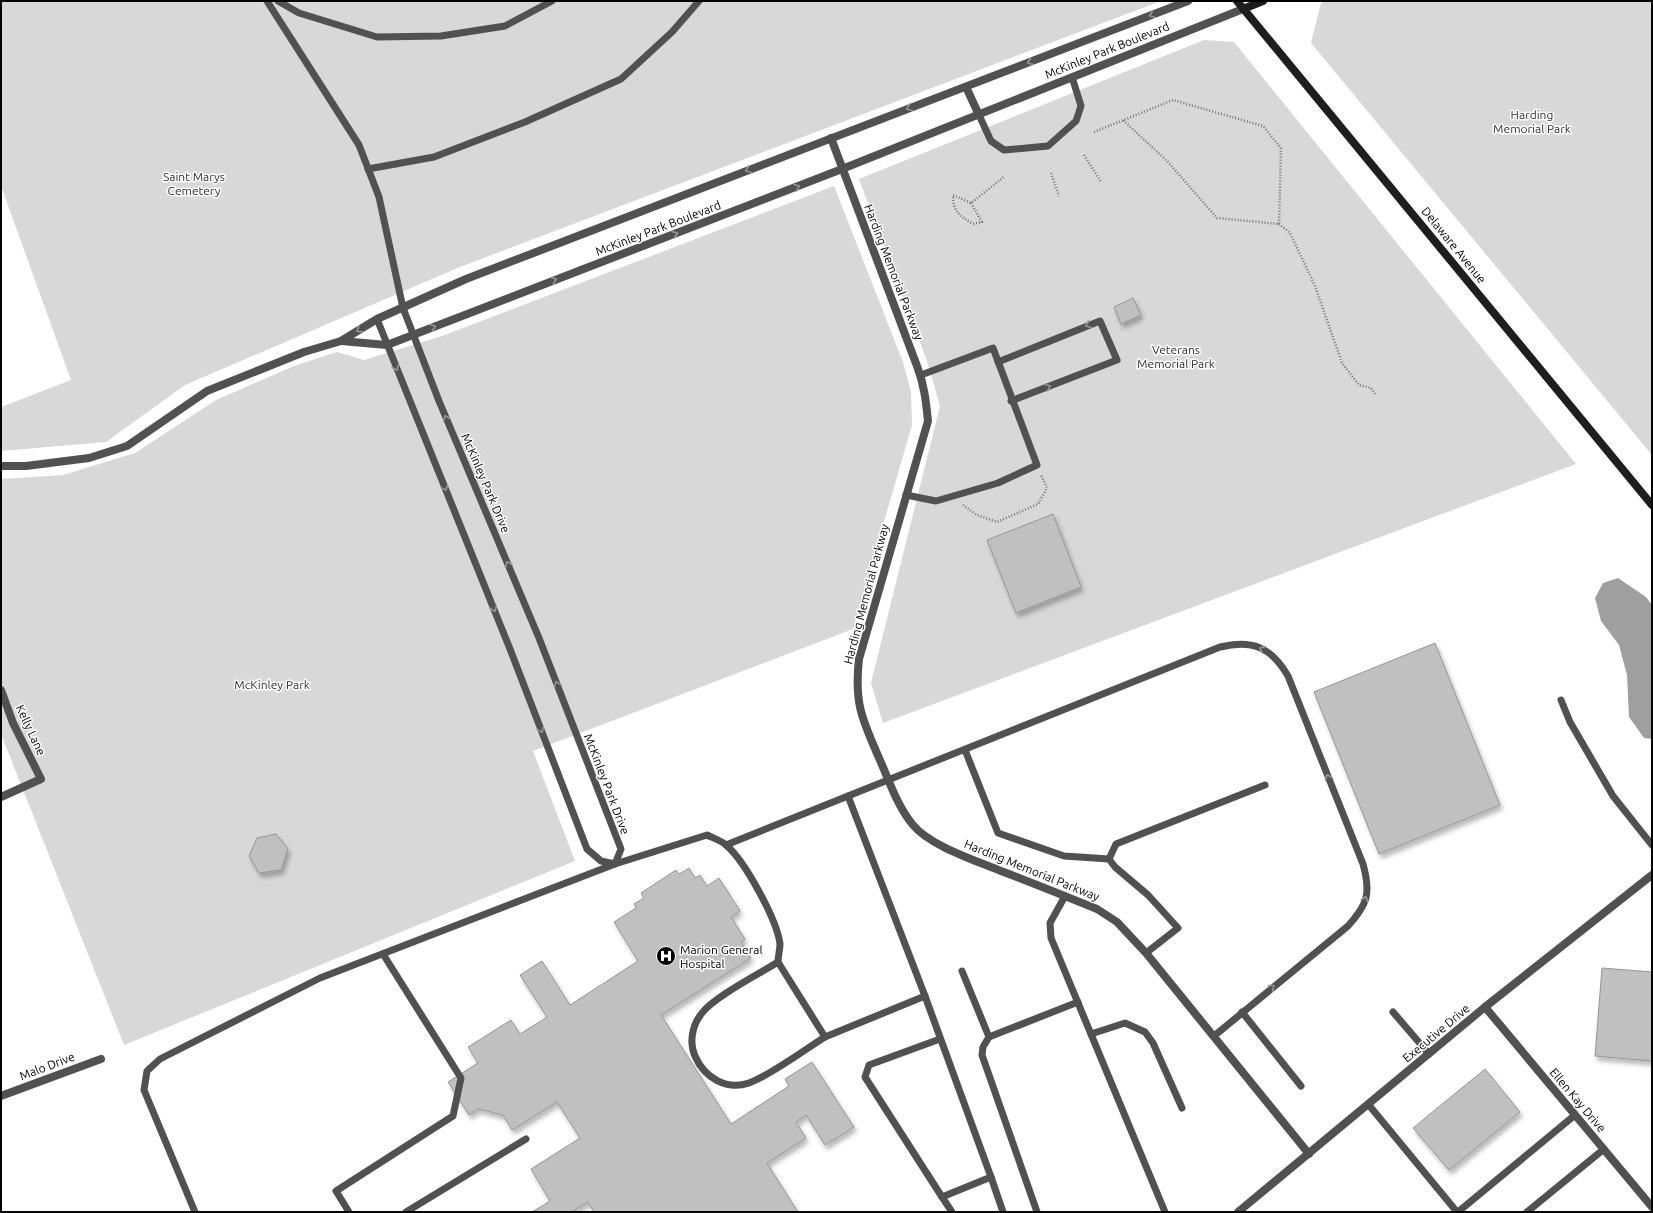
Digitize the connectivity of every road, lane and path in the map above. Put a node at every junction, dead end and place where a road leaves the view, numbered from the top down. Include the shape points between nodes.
1 (267, 1) edge
2 (278, 1) edge
3 (552, 1) edge
4 (699, 1) edge
5 (1188, 1) edge
6 (1237, 1) edge
7 (1263, 1) edge
8 (1244, 9) junction
9 (1072, 77) junction
10 (966, 87) junction
11 (979, 114) junction
12 (1123, 120) junction
13 (1094, 132) dead end
14 (830, 138) junction
15 (1084, 155) dead end
16 (368, 169) junction
17 (842, 169) junction
18 (1051, 173) dead end
19 (1005, 176) dead end
20 (1101, 182) dead end
21 (1059, 196) dead end
22 (971, 203) junction
23 (1279, 224) junction
24 (403, 308) junction
25 (377, 318) junction
26 (413, 335) junction
27 (341, 341) junction
28 (387, 345) junction
29 (998, 362) junction
30 (921, 375) junction
31 (1376, 395) dead end
32 (1011, 401) junction
33 (1037, 465) junction
34 (1, 466) edge
35 (906, 495) junction
36 (952, 496) junction
37 (1652, 505) edge
38 (1, 690) edge
39 (1561, 700) dead end
40 (965, 750) junction
41 (889, 780) junction
42 (1265, 785) dead end
43 (848, 796) junction
44 (1, 797) edge
45 (726, 845) junction
46 (1652, 845) edge
47 (1109, 859) junction
48 (615, 864) junction
49 (1652, 875) edge
50 (1065, 896) junction
51 (1146, 953) junction
52 (383, 954) junction
53 (778, 962) junction
54 (962, 971) dead end
55 (925, 996) junction
56 (1078, 1002) junction
57 (1485, 1007) junction
58 (1242, 1012) junction
59 (1393, 1012) dead end
60 (1091, 1034) junction
61 (1214, 1036) junction
62 (825, 1037) junction
63 (989, 1037) junction
64 (940, 1039) junction
65 (1430, 1054) junction
66 (101, 1059) dead end
67 (1301, 1086) dead end
68 (1, 1096) edge
69 (1368, 1104) junction
70 (1182, 1108) dead end
71 (1575, 1115) junction
72 (526, 1139) dead end
73 (1604, 1150) junction
74 (1309, 1154) junction
75 (991, 1177) junction
76 (942, 1197) junction
77 (1652, 1207) edge
78 (195, 1212) edge
79 (349, 1212) edge
80 (406, 1212) edge
81 (952, 1212) edge
82 (1003, 1212) edge
83 (1037, 1212) edge
84 (1165, 1212) edge
85 (1238, 1212) edge
86 (1458, 1212) edge
87 (1527, 1212) edge

1 - 16 lane, McKinley Park Drive via 359,145
2 - 3 lane via 299,13 377,37 440,36 505,26
4 - 16 lane via 672,32 621,79 525,122 434,157
5 -> 10 street, McKinley Park Boulevard
6 - 8 main road, Delaware Avenue
7 - 8 main road
8 - 9 street, McKinley Park Boulevard
8 - 37 main road, Delaware Avenue
9 - 11 street, McKinley Park Boulevard
9 - 11 lane via 1081,106 1076,121 1048,146 1004,150 990,141
10 - 11 street
10 -> 14 street, McKinley Park Boulevard
11 - 17 street, McKinley Park Boulevard
12 - 13 path
12 - 23 path via 1168,162 1217,218
12 - 23 path via 1173,100 1263,126 1281,148
14 - 17 street, Harding Memorial Parkway
14 -> 24 street, McKinley Park Boulevard via 466,279
15 - 20 path
16 - 24 lane, McKinley Park Drive via 378,197
26 -> 17 street, McKinley Park Boulevard
17 - 30 street, Harding Memorial Parkway
18 - 21 path
19 - 22 path
22 - 22 path via 954,195 953,206 960,216 972,224 982,222
23 - 31 path via 1290,233 1315,286 1342,363 1359,385 1371,388
24 - 25 street, McKinley Park Boulevard
24 - 26 lane, McKinley Park Drive
25 -> 27 street, McKinley Park Boulevard
25 - 28 lane
26 - 28 street, McKinley Park Boulevard
48 -> 26 lane, McKinley Park Drive via 621,849 539,638
27 - 28 street, McKinley Park Boulevard
27 - 34 street, McKinley Park Boulevard via 304,352 207,391 127,446 89,458 26,466
28 -> 48 lane via 510,649 587,849 601,861
29 - 30 lane via 993,348
29 - 32 lane
32 -> 29 lane via 1117,360 1100,321
30 - 35 street, Harding Memorial Parkway via 928,421
32 - 33 lane
33 - 36 lane via 998,483
33 - 36 path via 1047,488 1038,504 997,522 977,515
35 - 36 lane via 936,501
35 - 41 street, Harding Memorial Parkway via 859,659 857,677 861,717
38 - 44 street, Kelly Lane via 13,723 41,779
39 - 46 lane via 1570,722 1613,796
40 - 41 lane
40 - 47 lane via 998,834 1064,856
58 -> 40 lane via 1348,926 1361,911 1367,897 1368,882 1363,864 1291,683 1280,662 1267,651 1252,644 1236,643 1220,647
41 - 43 lane
41 - 50 street, Harding Memorial Parkway via 904,812 914,826 930,839 959,854
42 - 47 lane via 1116,844
43 - 45 lane
43 - 55 lane
45 - 48 lane via 708,835
45 - 53 lane via 744,867 775,924 780,945
47 - 51 lane via 1148,895 1178,928
48 - 52 lane
49 - 57 street, Executive Drive
50 - 51 street, Harding Memorial Parkway via 1097,909 1117,922
50 - 56 lane via 1050,923 1051,938
51 - 61 street, Harding Memorial Parkway
52 - 78 lane via 320,978 160,1059 147,1071 144,1090
52 - 79 lane via 461,1078 453,1116 336,1191
53 - 62 lane
53 - 62 lane via 702,1013 695,1025 692,1039 693,1053 699,1066 709,1076 721,1082 735,1085 749,1083
54 - 63 lane
55 - 62 lane
55 - 64 lane
56 - 60 lane
56 - 63 lane
57 - 65 street, Executive Drive
57 - 71 street, Ellen Kay Drive
58 - 61 lane
58 - 67 lane
59 - 65 lane
60 - 70 lane via 1125,1023 1145,1032
60 - 84 lane
61 - 74 street, Harding Memorial Parkway
63 - 83 lane via 982,1055
64 - 75 lane
64 - 76 lane via 869,1065 866,1077
65 - 69 street, Executive Drive
66 - 68 street, Malo Drive
69 - 74 street, Executive Drive
69 - 86 lane
71 - 73 street, Ellen Kay Drive
71 - 86 lane
72 - 80 lane
73 - 77 street, Ellen Kay Drive
73 - 87 lane
74 - 85 street, Executive Drive
75 - 76 lane
75 - 82 lane
76 - 81 lane

